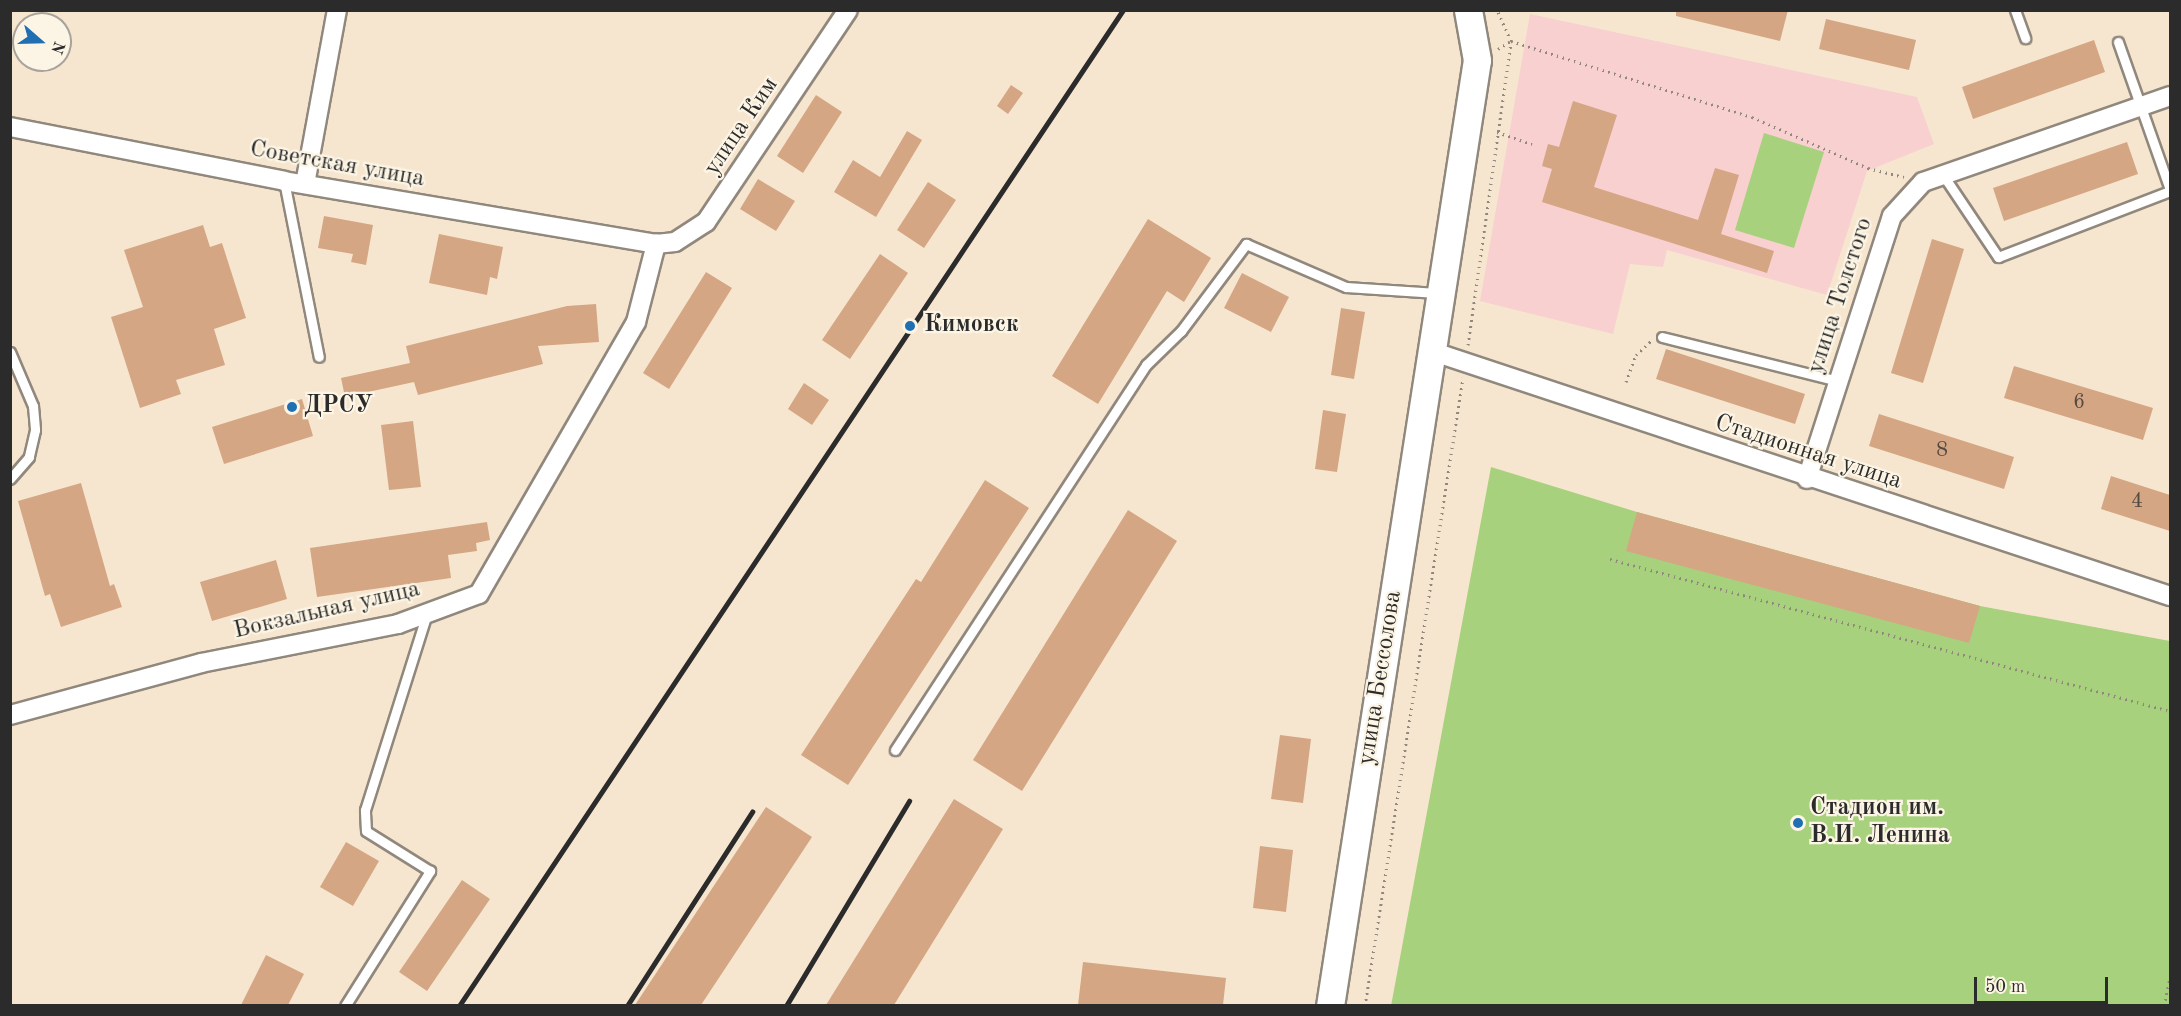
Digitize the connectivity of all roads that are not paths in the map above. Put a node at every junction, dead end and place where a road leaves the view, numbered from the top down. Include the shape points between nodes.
1 (337, 10) edge
2 (848, 10) edge
3 (1468, 10) edge
4 (2015, 10) edge
5 (2025, 38) dead end
6 (2118, 42) dead end
7 (2170, 96) edge
8 (2140, 106) junction
9 (10, 127) edge
10 (1943, 175) junction
11 (284, 181) junction
12 (305, 184) junction
13 (2170, 191) edge
14 (656, 244) junction
15 (1440, 293) junction
16 (1662, 337) road end
17 (1431, 351) junction
18 (10, 352) edge
19 (318, 357) dead end
20 (1838, 381) junction
21 (10, 479) edge
22 (1807, 479) junction
23 (2170, 596) edge
24 (426, 616) junction
25 (10, 715) edge
26 (895, 750) dead end
27 (345, 1005) edge
28 (1330, 1005) edge

1 - 12 street
2 - 14 street, улица Ким via 706,222 689,236
3 - 15 main road, улица Бессолова via 1477,60
4 - 5 lane
6 - 8 lane
7 - 8 street, улица Толстого
8 - 10 street, улица Толстого
8 - 13 lane
9 - 11 street, Советская улица
10 - 13 lane via 1998,257
10 - 20 street, улица Толстого via 1923,182 1892,216
11 - 12 street, Советская улица
11 - 19 lane
12 - 14 street, Советская улица
14 - 24 street, Вокзальная улица via 636,322 479,594
15 - 17 main road, улица Бессолова
15 - 26 lane via 1346,287 1246,244 1180,331 1146,365
16 - 20 lane
17 - 22 street, Стадионная улица
17 - 28 main road, улица Бессолова
18 - 21 lane via 33,406 35,430 29,457
20 - 22 street, улица Толстого
22 - 23 street, Стадионная улица
24 - 25 street, Вокзальная улица via 201,663
24 - 27 lane via 364,810 366,831 430,871

